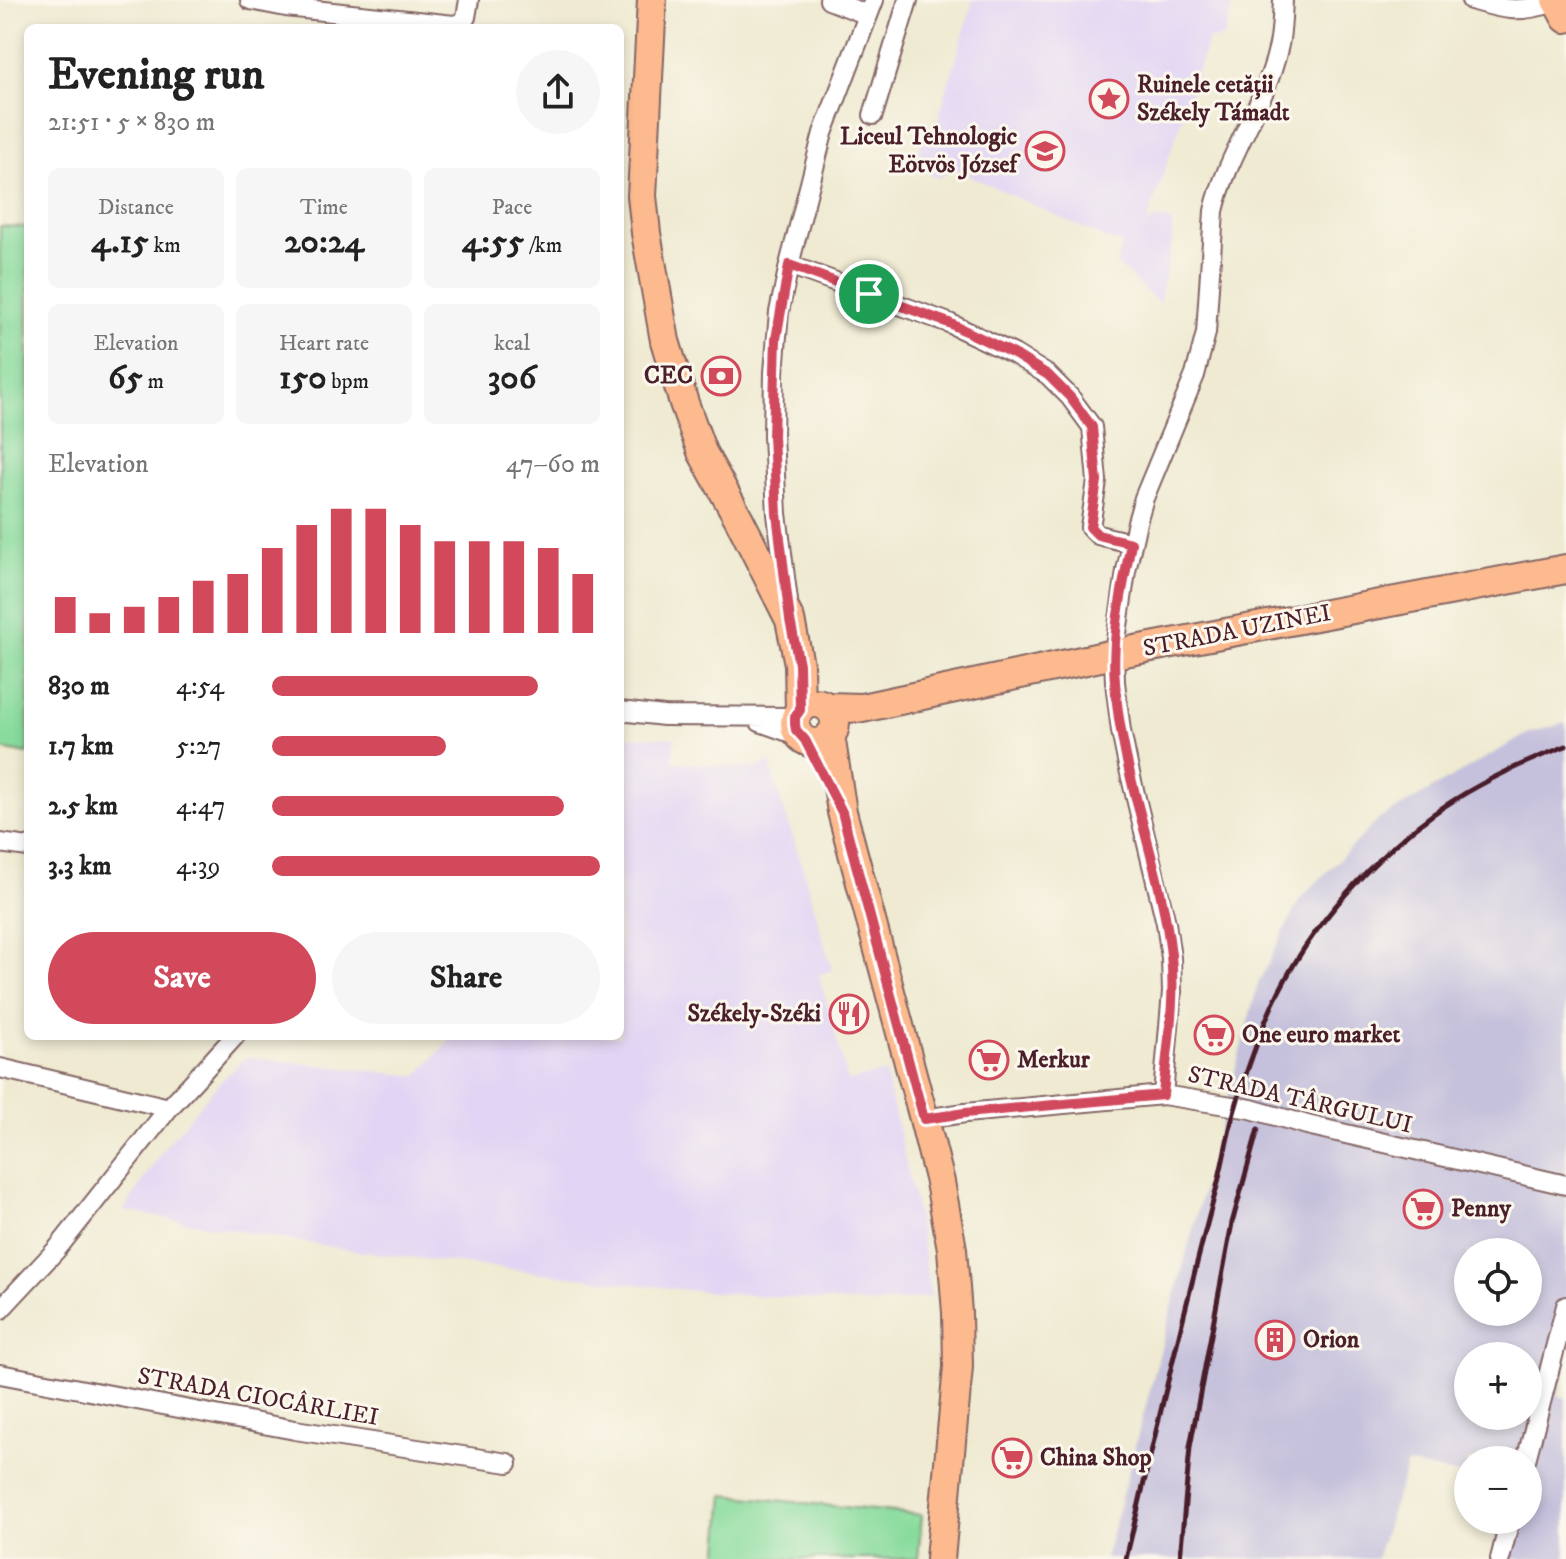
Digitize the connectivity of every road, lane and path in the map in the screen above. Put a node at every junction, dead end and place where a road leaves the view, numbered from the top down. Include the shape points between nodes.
1 (250, 0) edge
2 (469, 0) edge
3 (652, 0) edge
4 (829, 0) edge
5 (908, 0) edge
6 (1283, 0) edge
7 (1471, 0) edge
8 (1559, 7) edge
9 (871, 8) edge
10 (445, 24) edge
11 (458, 24) edge
12 (873, 115) dead end
13 (789, 265) junction
14 (777, 514) junction
15 (739, 519) junction
16 (1131, 543) junction
17 (1566, 569) edge
18 (790, 620) junction
19 (1114, 654) junction
20 (624, 711) edge
21 (814, 723) junction
22 (0, 843) edge
23 (24, 846) edge
24 (231, 1040) edge
25 (0, 1068) edge
26 (1163, 1095) junction
27 (169, 1108) junction
28 (924, 1119) junction
29 (1566, 1185) edge
30 (1566, 1306) edge
31 (0, 1310) edge
32 (0, 1374) edge
33 (1530, 1446) edge
34 (508, 1463) dead end
35 (1506, 1534) edge
36 (940, 1559) edge
37 (1500, 1559) edge

1 - 10 street
2 - 11 street via 466,17
3 - 15 main road via 642,196 646,233 665,341 684,403 702,452
4 - 9 street
5 - 12 street
6 - 16 street via 1276,58 1228,165 1214,211 1206,333 1195,375
7 - 8 street via 1515,11
9 - 13 street via 823,133
13 - 14 street via 774,372
13 - 16 street via 949,323 1048,375 1092,427 1097,481 1090,527 1098,535
14 - 15 street
14 - 18 street
15 - 18 main road
16 - 19 street
17 - 19 main road, STRADA UZINEI
18 - 21 main road
19 - 21 main road, STRADA UZINEI
19 - 26 street via 1121,731 1171,958
20 - 21 street
21 - 28 main road
22 - 23 street
24 - 27 street
25 - 27 street
26 - 28 street, STRADA TÂRGULUI
26 - 29 street, STRADA TÂRGULUI via 1251,1109
27 - 31 street via 57,1249
28 - 36 main road via 952,1249 958,1328
30 - 33 street
32 - 34 street, STRADA CIOCÂRLIEI via 295,1430
35 - 37 street

